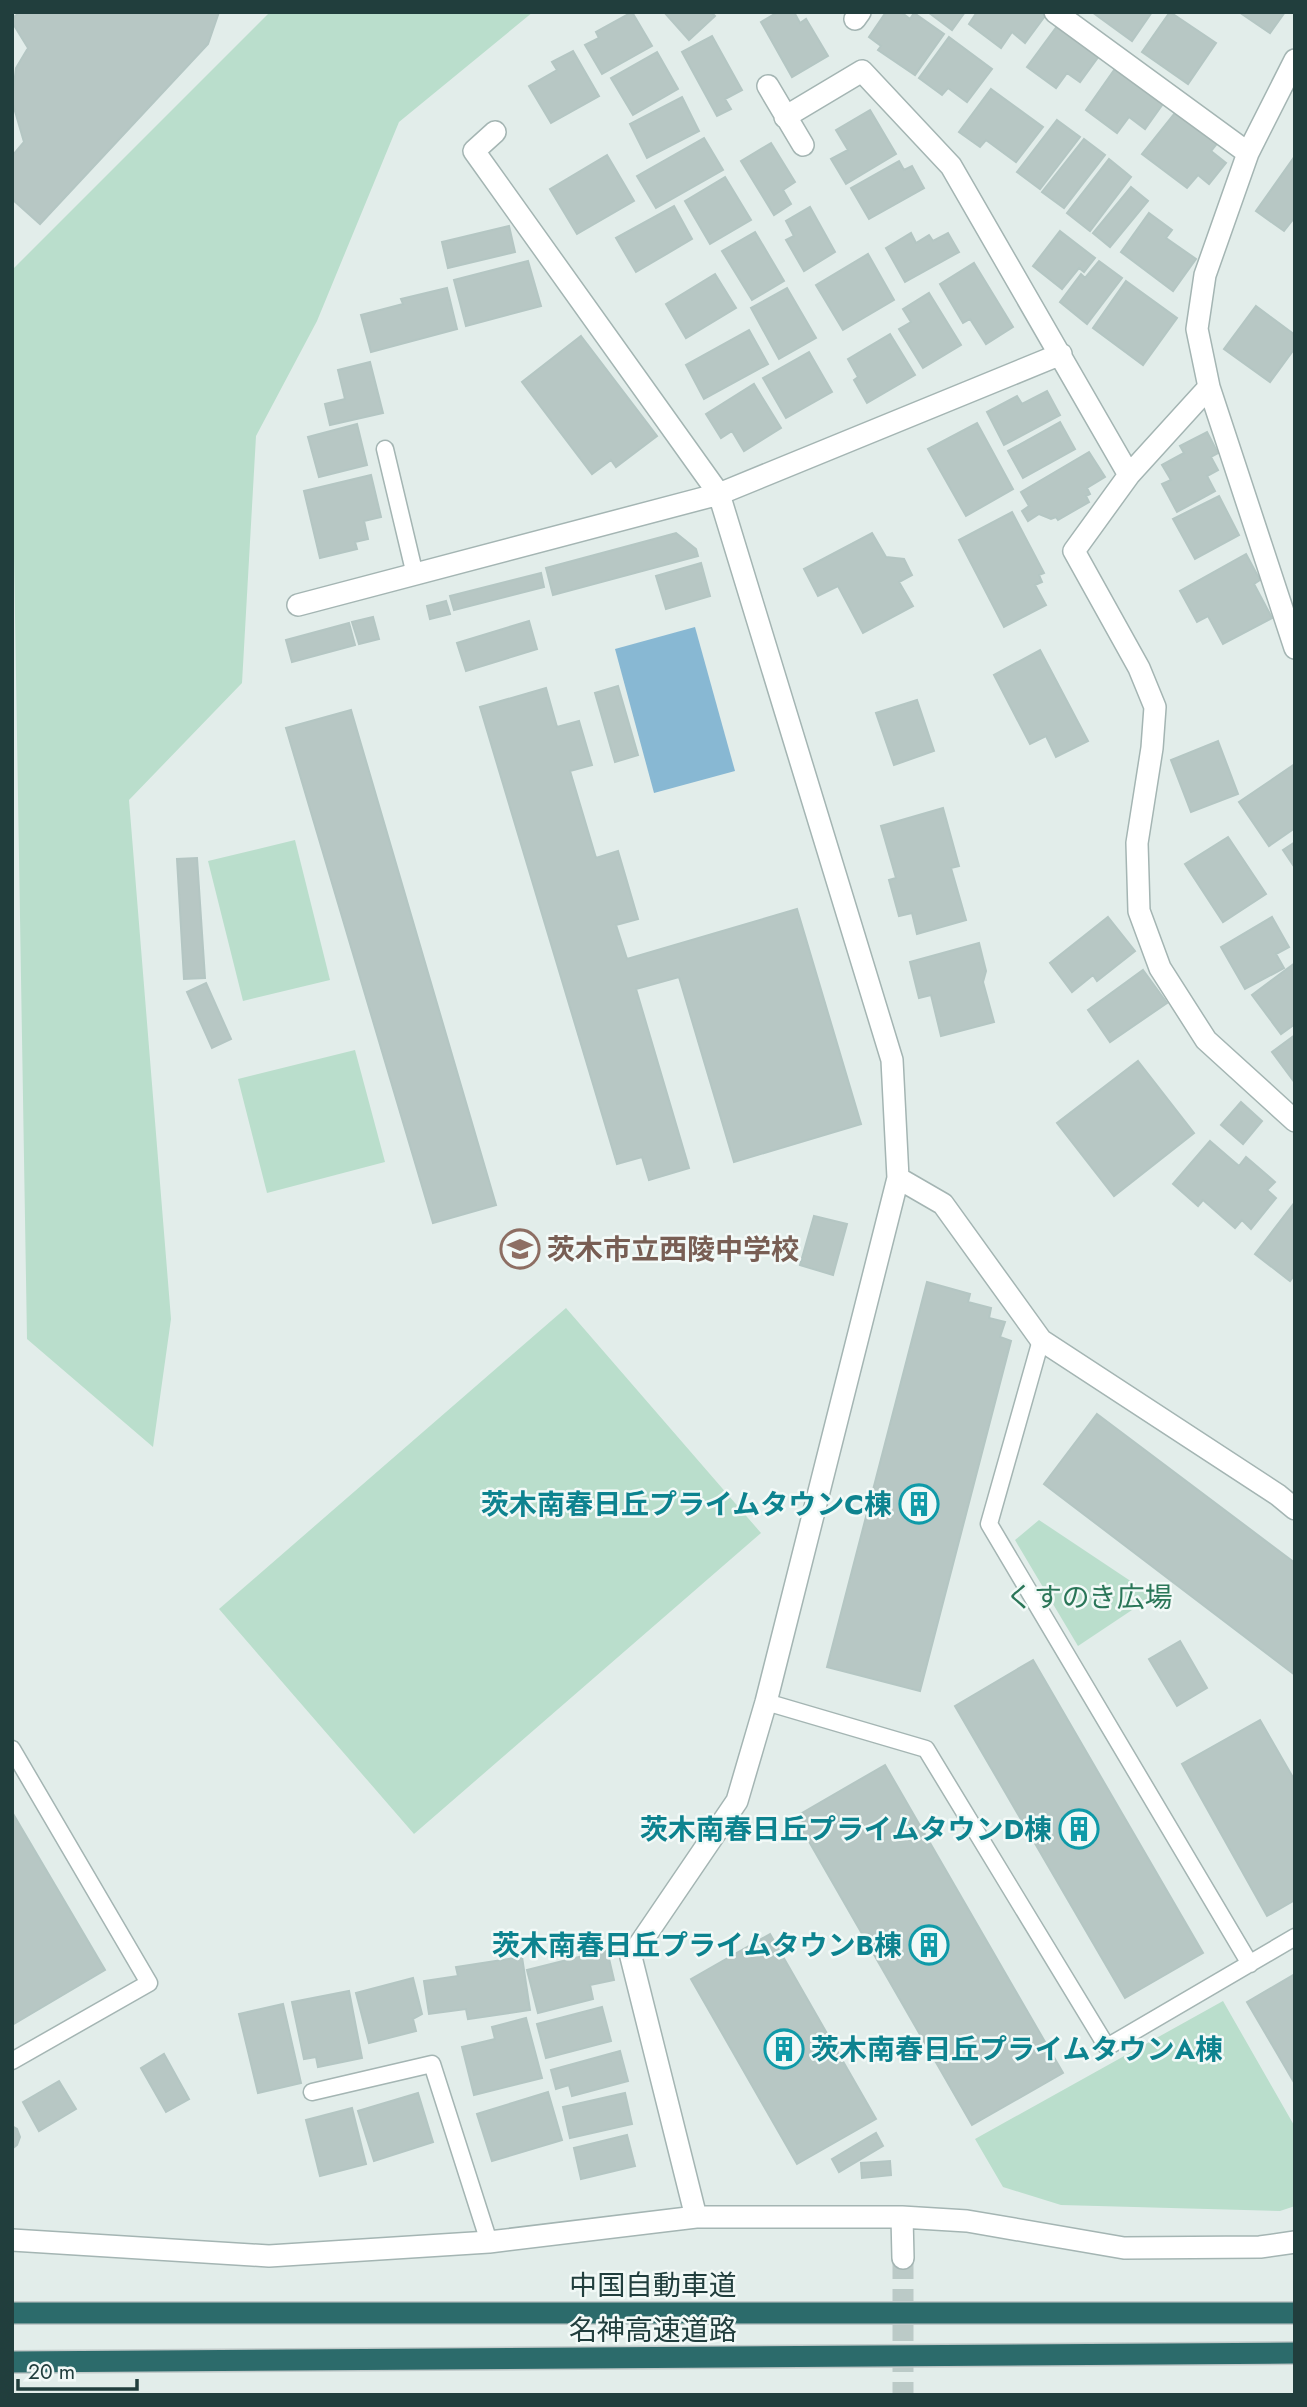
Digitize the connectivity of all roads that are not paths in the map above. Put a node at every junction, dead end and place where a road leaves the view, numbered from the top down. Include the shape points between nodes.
1 (1055, 12) edge
2 (1295, 60) edge
3 (768, 86) dead end
4 (785, 117) junction
5 (495, 132) dead end
6 (803, 145) dead end
7 (1248, 153) junction
8 (1061, 354) junction
9 (1209, 387) junction
10 (385, 449) dead end
11 (1129, 475) junction
12 (719, 494) junction
13 (415, 575) junction
14 (298, 606) dead end
15 (1293, 639) edge
16 (1295, 1121) edge
17 (898, 1178) junction
18 (1041, 1340) junction
19 (1295, 1509) edge
20 (766, 1702) junction
21 (12, 1749) edge
22 (1295, 1937) edge
23 (1250, 1964) junction
24 (12, 2061) edge
25 (312, 2092) dead end
26 (696, 2217) junction
27 (902, 2217) junction
28 (12, 2240) edge
29 (489, 2242) junction
30 (1295, 2242) edge
31 (903, 2258) tunnel mouth
32 (12, 2313) edge
33 (1295, 2313) edge
34 (1295, 2353) edge
35 (12, 2362) edge

1 - 7 street
2 - 7 street
3 - 4 street
4 - 6 street
4 - 8 street via 862,71 951,166
5 - 12 street via 474,151
7 - 9 street via 1205,275 1198,329
8 - 11 street
8 - 12 street
9 - 11 street
9 - 15 street
10 - 13 lane
11 - 16 street via 1074,551 1139,668 1155,707 1137,843 1139,911 1160,968 1206,1040
12 - 13 street
12 - 17 street via 891,1060
13 - 14 street
17 - 18 street via 943,1204
17 - 20 street
18 - 19 street
18 - 23 lane via 989,1524
20 - 23 lane via 926,1749 1107,2047
20 - 26 street via 737,1801 631,1957
21 - 24 lane via 149,1983
22 - 23 lane
25 - 29 lane via 432,2064
26 - 27 street
26 - 29 street
27 - 30 street via 967,2221 1124,2248 1260,2247
27 - 31 street
28 - 29 street via 269,2256
32 - 33 highway, 中国自動車道
34 - 35 highway, 名神高速道路

